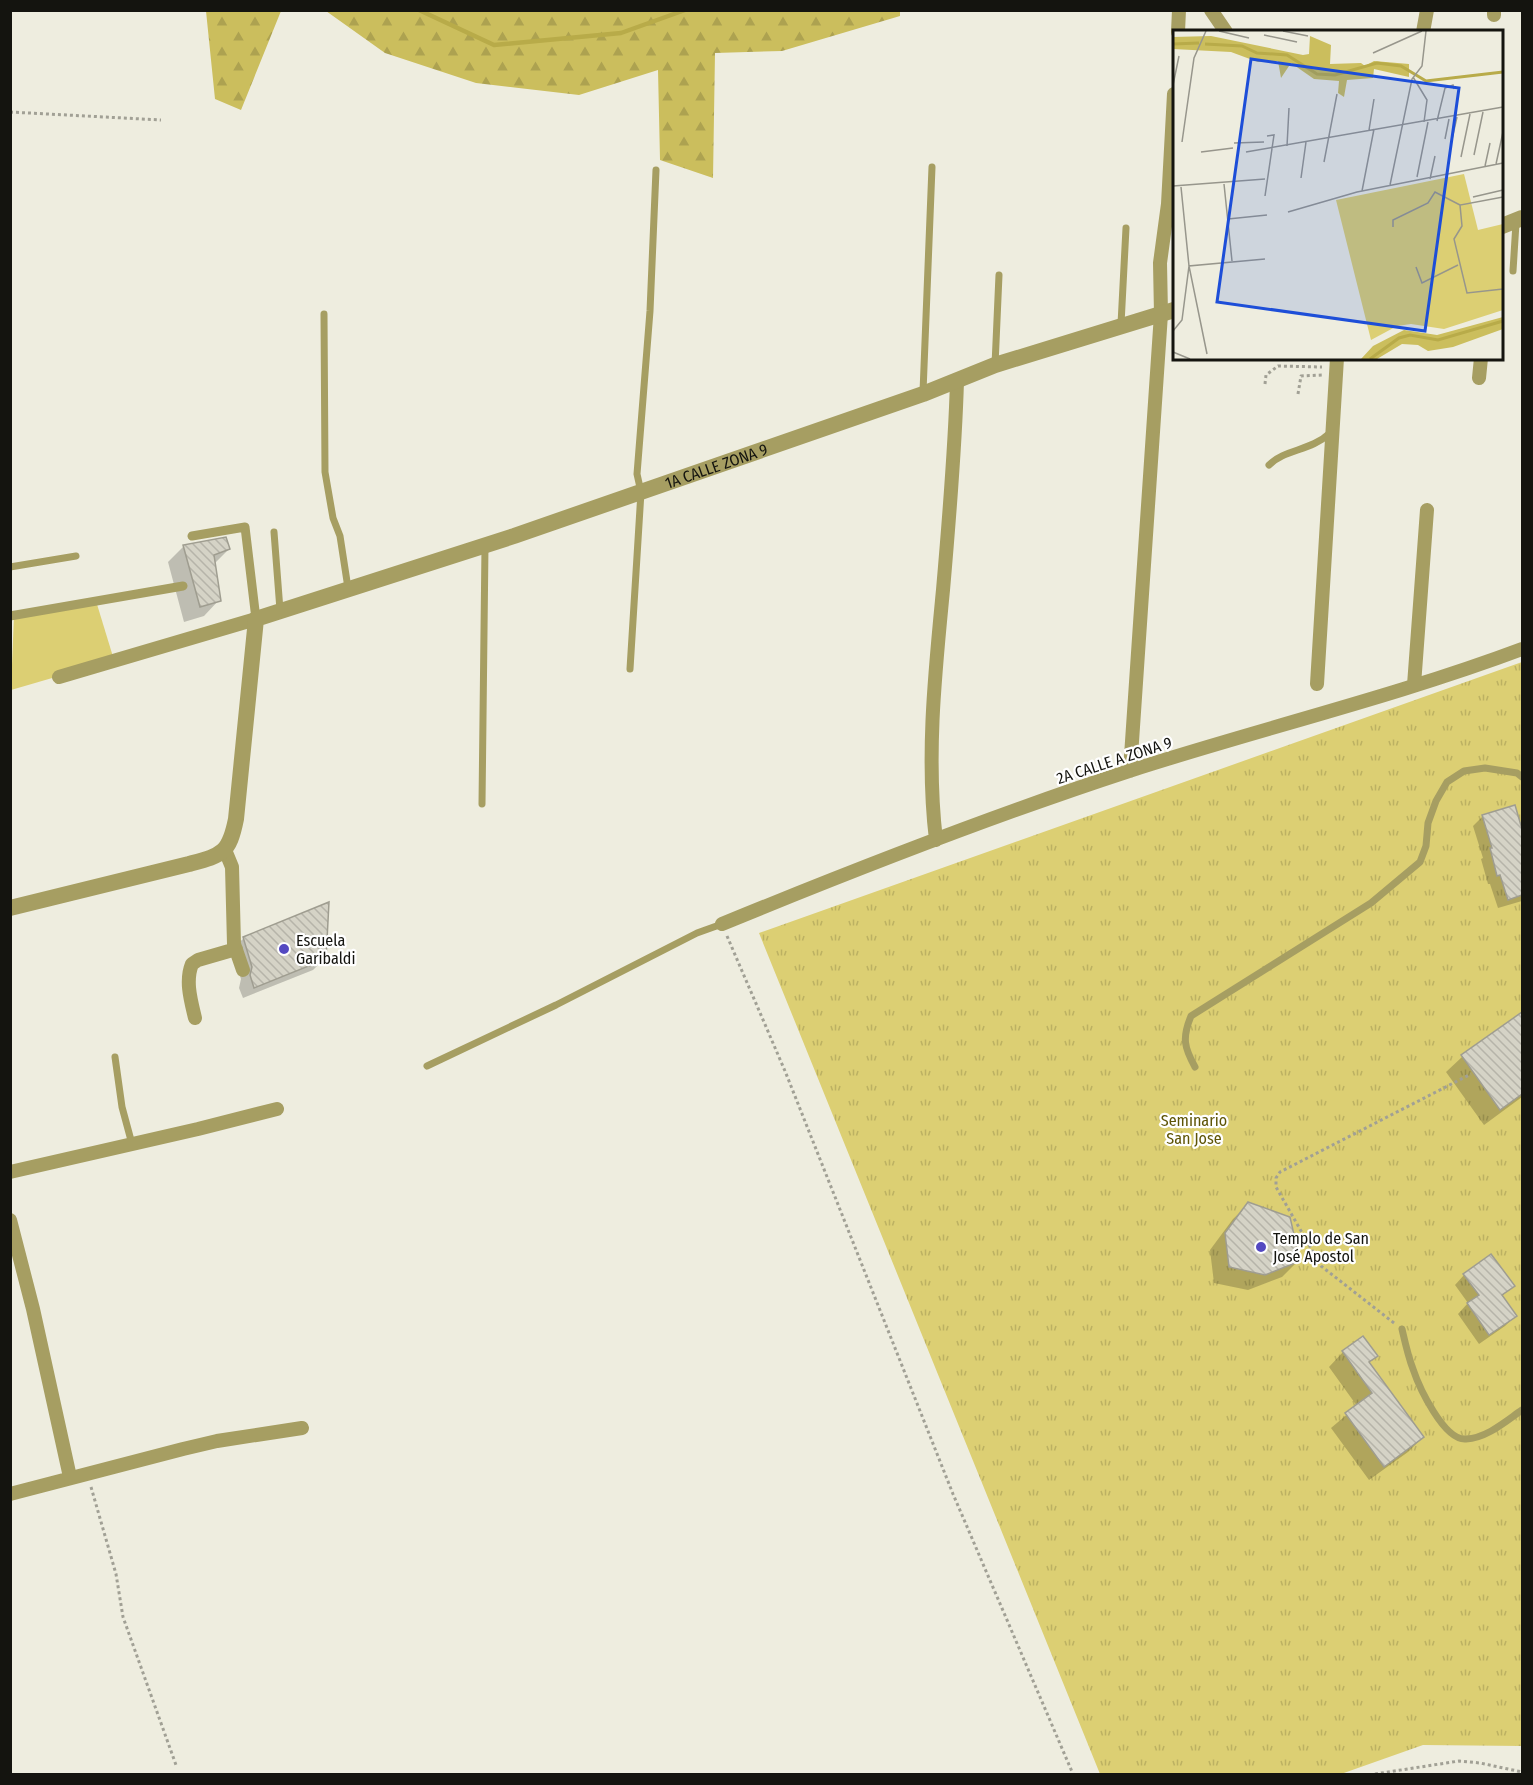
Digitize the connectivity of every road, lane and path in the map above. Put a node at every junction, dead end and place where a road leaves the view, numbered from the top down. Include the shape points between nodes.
1 (1179, 10) edge
2 (1211, 10) edge
3 (1427, 10) edge
4 (1178, 30) edge
5 (1225, 30) edge
6 (1423, 30) edge
7 (10, 112) edge
8 (1173, 112) edge
9 (161, 120) dead end
10 (932, 167) dead end
11 (656, 170) dead end
12 (1514, 221) edge
13 (1126, 228) dead end
14 (1513, 271) dead end
15 (999, 275) dead end
16 (1168, 312) edge
17 (324, 314) dead end
18 (1121, 325) junction
19 (1481, 360) edge
20 (994, 365) junction
21 (1336, 367) edge
22 (1479, 378) dead end
23 (957, 381) junction
24 (1265, 384) dead end
25 (923, 394) junction
26 (1298, 394) dead end
27 (1332, 431) junction
28 (1269, 465) dead end
29 (640, 492) junction
30 (1427, 510) dead end
31 (274, 532) dead end
32 (192, 536) dead end
33 (485, 546) junction
34 (76, 556) dead end
35 (10, 567) edge
36 (183, 586) dead end
37 (348, 590) junction
38 (280, 611) junction
39 (10, 616) edge
40 (256, 618) junction
41 (1522, 649) edge
42 (630, 669) dead end
43 (59, 677) dead end
44 (1317, 684) dead end
45 (1414, 685) junction
46 (1130, 771) junction
47 (1522, 777) edge
48 (483, 804) dead end
49 (936, 840) junction
50 (225, 850) junction
51 (10, 908) edge
52 (723, 924) junction
53 (236, 949) junction
54 (243, 970) dead end
55 (195, 1018) dead end
56 (115, 1057) dead end
57 (427, 1066) dead end
58 (1195, 1067) dead end
59 (1471, 1074) dead end
60 (277, 1109) dead end
61 (132, 1144) junction
62 (10, 1172) edge
63 (10, 1220) edge
64 (1402, 1329) joint
65 (1522, 1410) edge
66 (302, 1428) dead end
67 (87, 1474) junction
68 (70, 1477) junction
69 (10, 1494) edge
70 (176, 1765) dead end
71 (1522, 1772) edge
72 (1073, 1774) edge
73 (1375, 1774) edge

1 - 4 street
2 - 5 street
3 - 6 street
7 - 9 path
8 - 16 street via 1160,263
10 - 25 lane
11 - 29 lane via 637,474
12 - 14 lane
13 - 18 lane
15 - 20 lane
16 - 18 street, 1A CALLE ZONA 9
16 - 46 street
17 - 37 lane via 325,472
18 - 20 street, 1A CALLE ZONA 9
19 - 22 street
20 - 23 street, 1A CALLE ZONA 9
21 - 24 path via 1278,366 1266,375
21 - 26 path via 1301,376
21 - 27 street
23 - 25 street, 1A CALLE ZONA 9
23 - 49 street via 932,748 931,802
25 - 29 street, 1A CALLE ZONA 9
27 - 28 lane via 1311,447
27 - 44 street
29 - 33 street, 1A CALLE ZONA 9
29 - 42 lane
30 - 45 street
31 - 38 lane
32 - 40 street via 245,527
33 - 37 street, 1A CALLE ZONA 9
33 - 48 lane
34 - 35 lane
36 - 39 street
37 - 38 street, 1A CALLE ZONA 9
38 - 40 street, 1A CALLE ZONA 9
40 - 43 street
40 - 50 street via 236,819
41 - 45 street, 2A CALLE A ZONA 9
45 - 46 street, 2A CALLE A ZONA 9
46 - 49 street, 2A CALLE A ZONA 9
47 - 58 lane via 1485,768 1464,771 1447,782 1428,823 1420,862 1371,903 1191,1016 1185,1049
49 - 52 street, 2A CALLE A ZONA 9
50 - 51 street via 208,859
50 - 53 street via 232,867
52 - 57 lane via 697,933
52 - 72 path via 953,1494
53 - 54 street
53 - 55 street via 192,964 189,986
56 - 61 lane
59 - 64 path via 1280,1172 1276,1178 1276,1187 1321,1266
60 - 61 street
61 - 62 street
63 - 68 street
64 - 65 lane via 1413,1370 1450,1434 1463,1440 1477,1437
66 - 67 street via 217,1442
67 - 68 street
67 - 70 path via 116,1574 123,1617
68 - 69 street
71 - 73 path via 1459,1761

